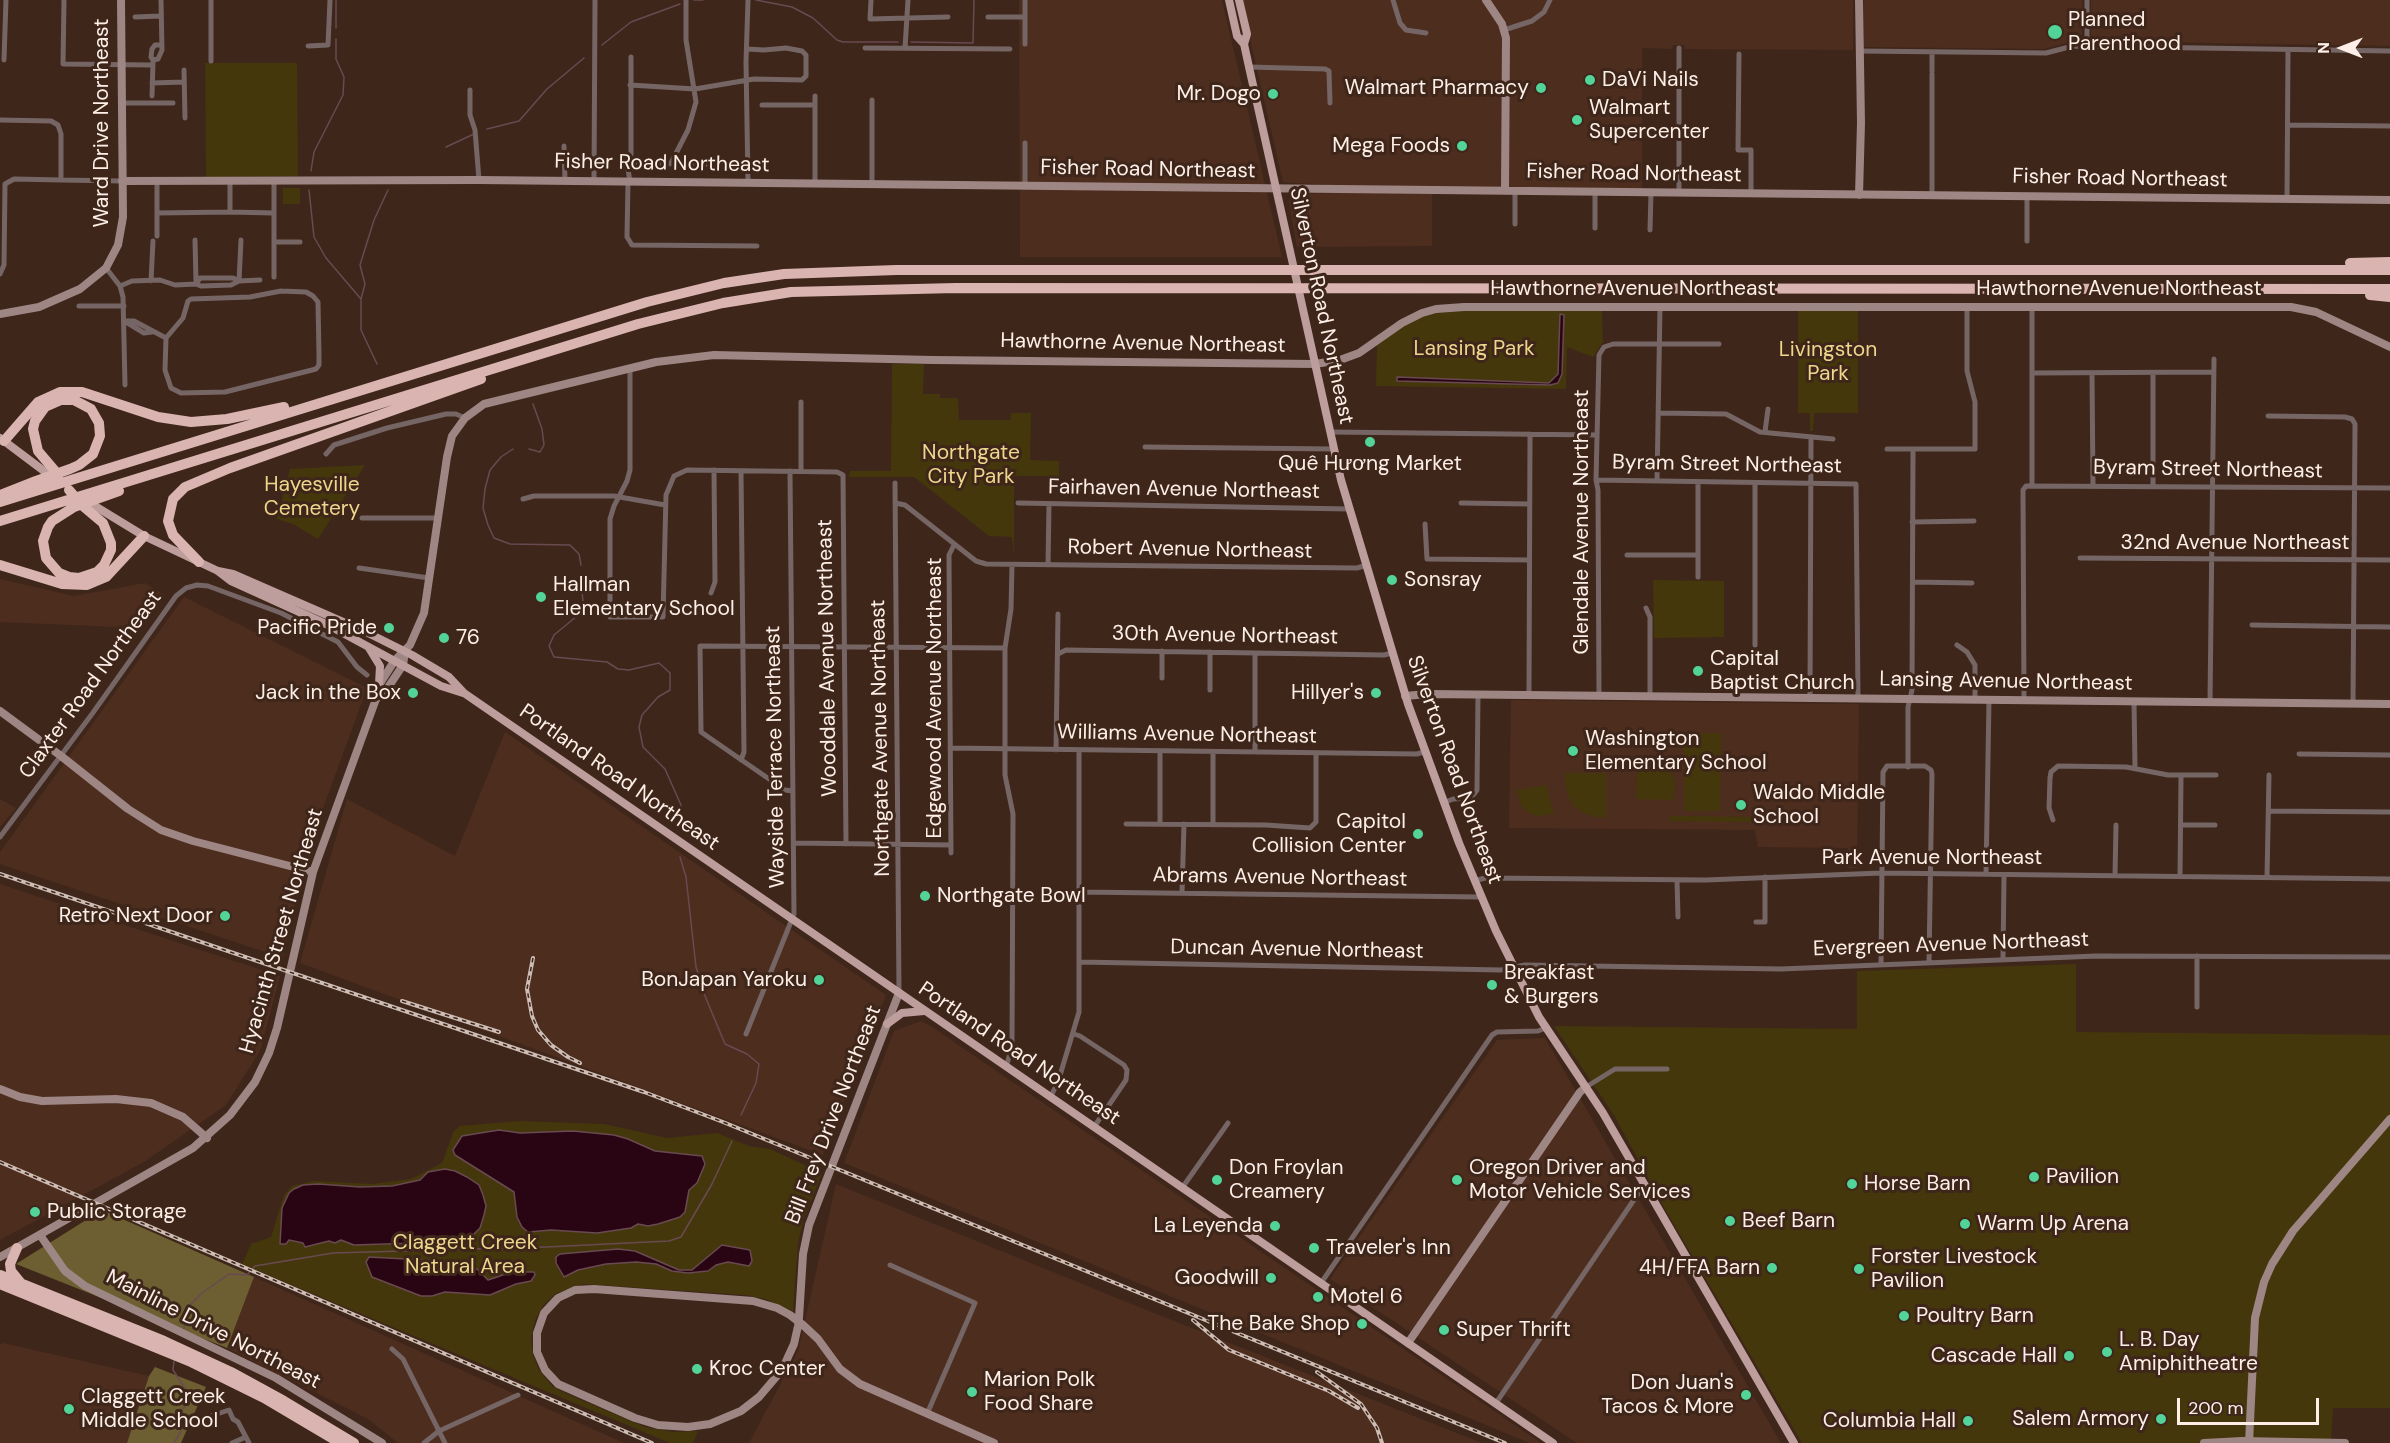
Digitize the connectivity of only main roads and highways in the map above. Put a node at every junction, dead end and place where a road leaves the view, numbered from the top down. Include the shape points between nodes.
1 (1229, 0) edge
2 (1239, 0) edge
3 (1244, 44) junction
4 (2390, 262) edge
5 (2233, 270) junction
6 (2390, 270) edge
7 (2319, 289) junction
8 (2390, 289) edge
9 (2390, 297) edge
10 (638, 324) junction
11 (346, 394) junction
12 (327, 420) junction
13 (2, 440) edge
14 (44, 466) junction
15 (60, 483) joint
16 (69, 490) joint
17 (0, 495) edge
18 (0, 502) edge
19 (101, 514) junction
20 (0, 521) edge
21 (144, 536) junction
22 (199, 562) junction
23 (0, 565) edge
24 (218, 571) junction
25 (367, 645) junction
26 (380, 684) road end
27 (464, 693) junction
28 (925, 1011) junction
29 (887, 1024) road end
30 (16, 1248) road end
31 (0, 1275) edge
32 (20, 1282) junction
33 (0, 1284) edge
34 (162, 1344) junction
35 (190, 1357) junction
36 (340, 1443) edge
37 (354, 1443) edge
38 (1553, 1443) edge
39 (1794, 1443) edge

1 - 3 main road, Silverton Road Northeast via 1237,36
2 - 3 main road, Silverton Road Northeast via 1246,34
3 - 39 main road, Silverton Road Northeast via 1349,509 1405,696 1443,803 1480,897 1546,1028 1586,1087 1716,1304
4 - 5 highway
5 - 6 highway
5 - 11 highway via 836,271 767,276 698,289
7 - 8 highway
7 - 9 highway
7 - 10 highway via 898,288 742,299
10 - 12 highway
10 - 22 highway via 185,487 173,499 168,521 173,535
11 - 13 highway via 227,419 190,422 158,417 82,392 60,392 33,407
11 - 18 highway
12 - 19 highway via 65,511 52,521 43,541 46,558 59,573 79,578 104,565 111,550
12 - 20 highway
13 - 14 main road
14 - 15 highway via 55,471
14 - 17 highway via 33,435 40,412 61,400 86,405 95,414 100,429 98,447 89,459
15 - 16 main road
16 - 19 highway via 84,507
19 - 21 main road, Portland Road Northeast
21 - 22 main road, Portland Road Northeast
21 - 23 highway via 106,577 87,585 62,584
22 - 24 main road, Portland Road Northeast
24 - 25 main road, Portland Road Northeast via 231,581
24 - 27 main road, Portland Road Northeast via 366,632 449,677
25 - 26 main road via 380,666
25 - 27 main road, Portland Road Northeast via 441,686
27 - 28 main road, Portland Road Northeast
28 - 29 main road via 902,1013
28 - 38 main road, Portland Road Northeast
30 - 32 highway via 10,1264
31 - 32 highway
32 - 34 highway
33 - 34 highway
34 - 35 highway
35 - 36 highway
35 - 37 highway via 276,1396

